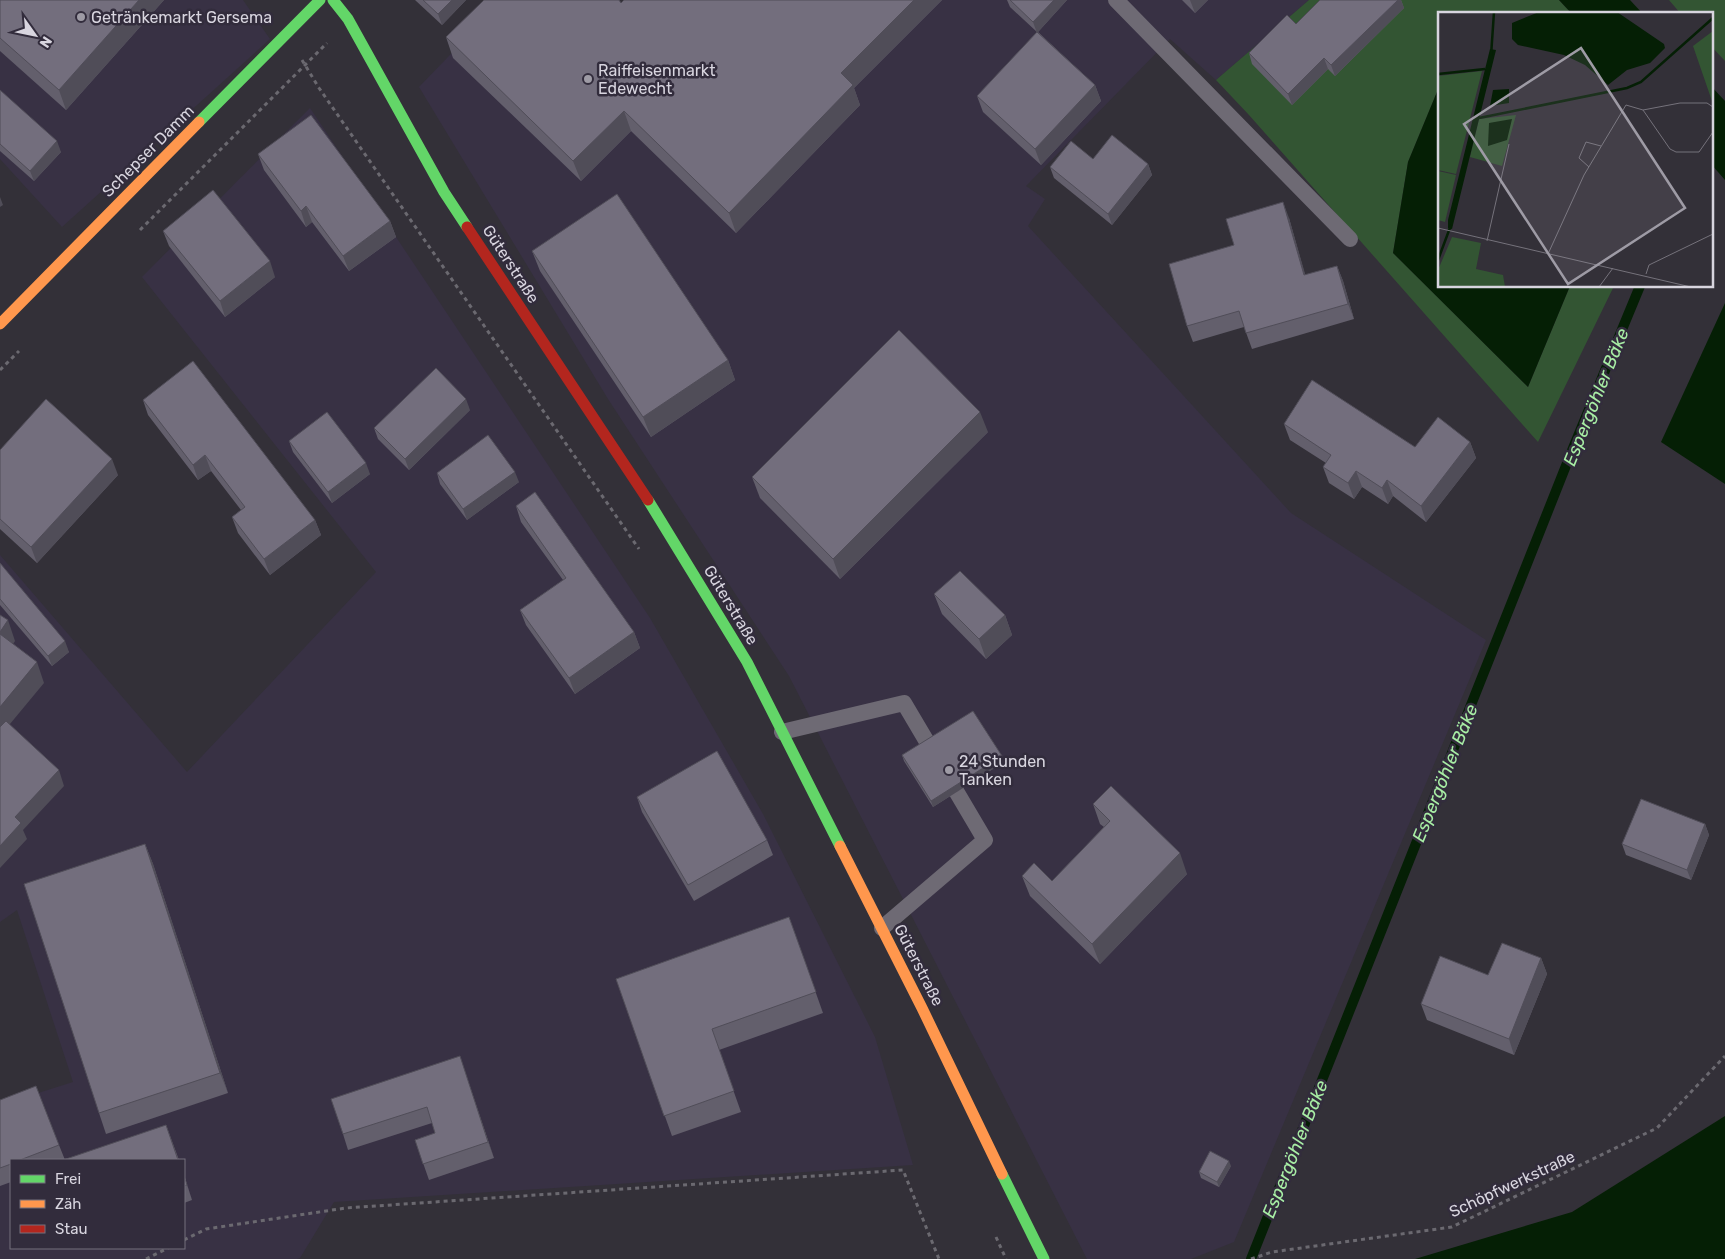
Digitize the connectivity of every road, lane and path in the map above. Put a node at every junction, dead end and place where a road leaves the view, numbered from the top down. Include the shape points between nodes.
1 (320, 0) edge
2 (333, 0) edge
3 (1116, 0) edge
4 (138, 232) dead end
5 (1350, 239) dead end
6 (0, 324) edge
7 (20, 350) dead end
8 (0, 370) edge
9 (644, 556) dead end
10 (782, 732) junction
11 (882, 928) junction
12 (1725, 1056) edge
13 (994, 1232) dead end
14 (185, 1240) edge
15 (166, 1249) edge
16 (146, 1259) edge
17 (939, 1259) edge
18 (1006, 1259) edge
19 (1044, 1259) edge
20 (1251, 1259) edge

1 - 6 street, Schepser Damm
2 - 10 street, Güterstraße via 348,19 444,192 650,504 747,662
3 - 5 lane
4 - 9 path via 306,65
7 - 8 path
10 - 11 street, Güterstraße
10 - 11 lane via 904,703 985,840
11 - 19 street, Güterstraße
12 - 20 path, Schöpfwerkstraße via 1657,1128 1452,1228 1272,1252
13 - 18 path
14 - 17 path via 206,1229 346,1208 903,1170
15 - 16 path

